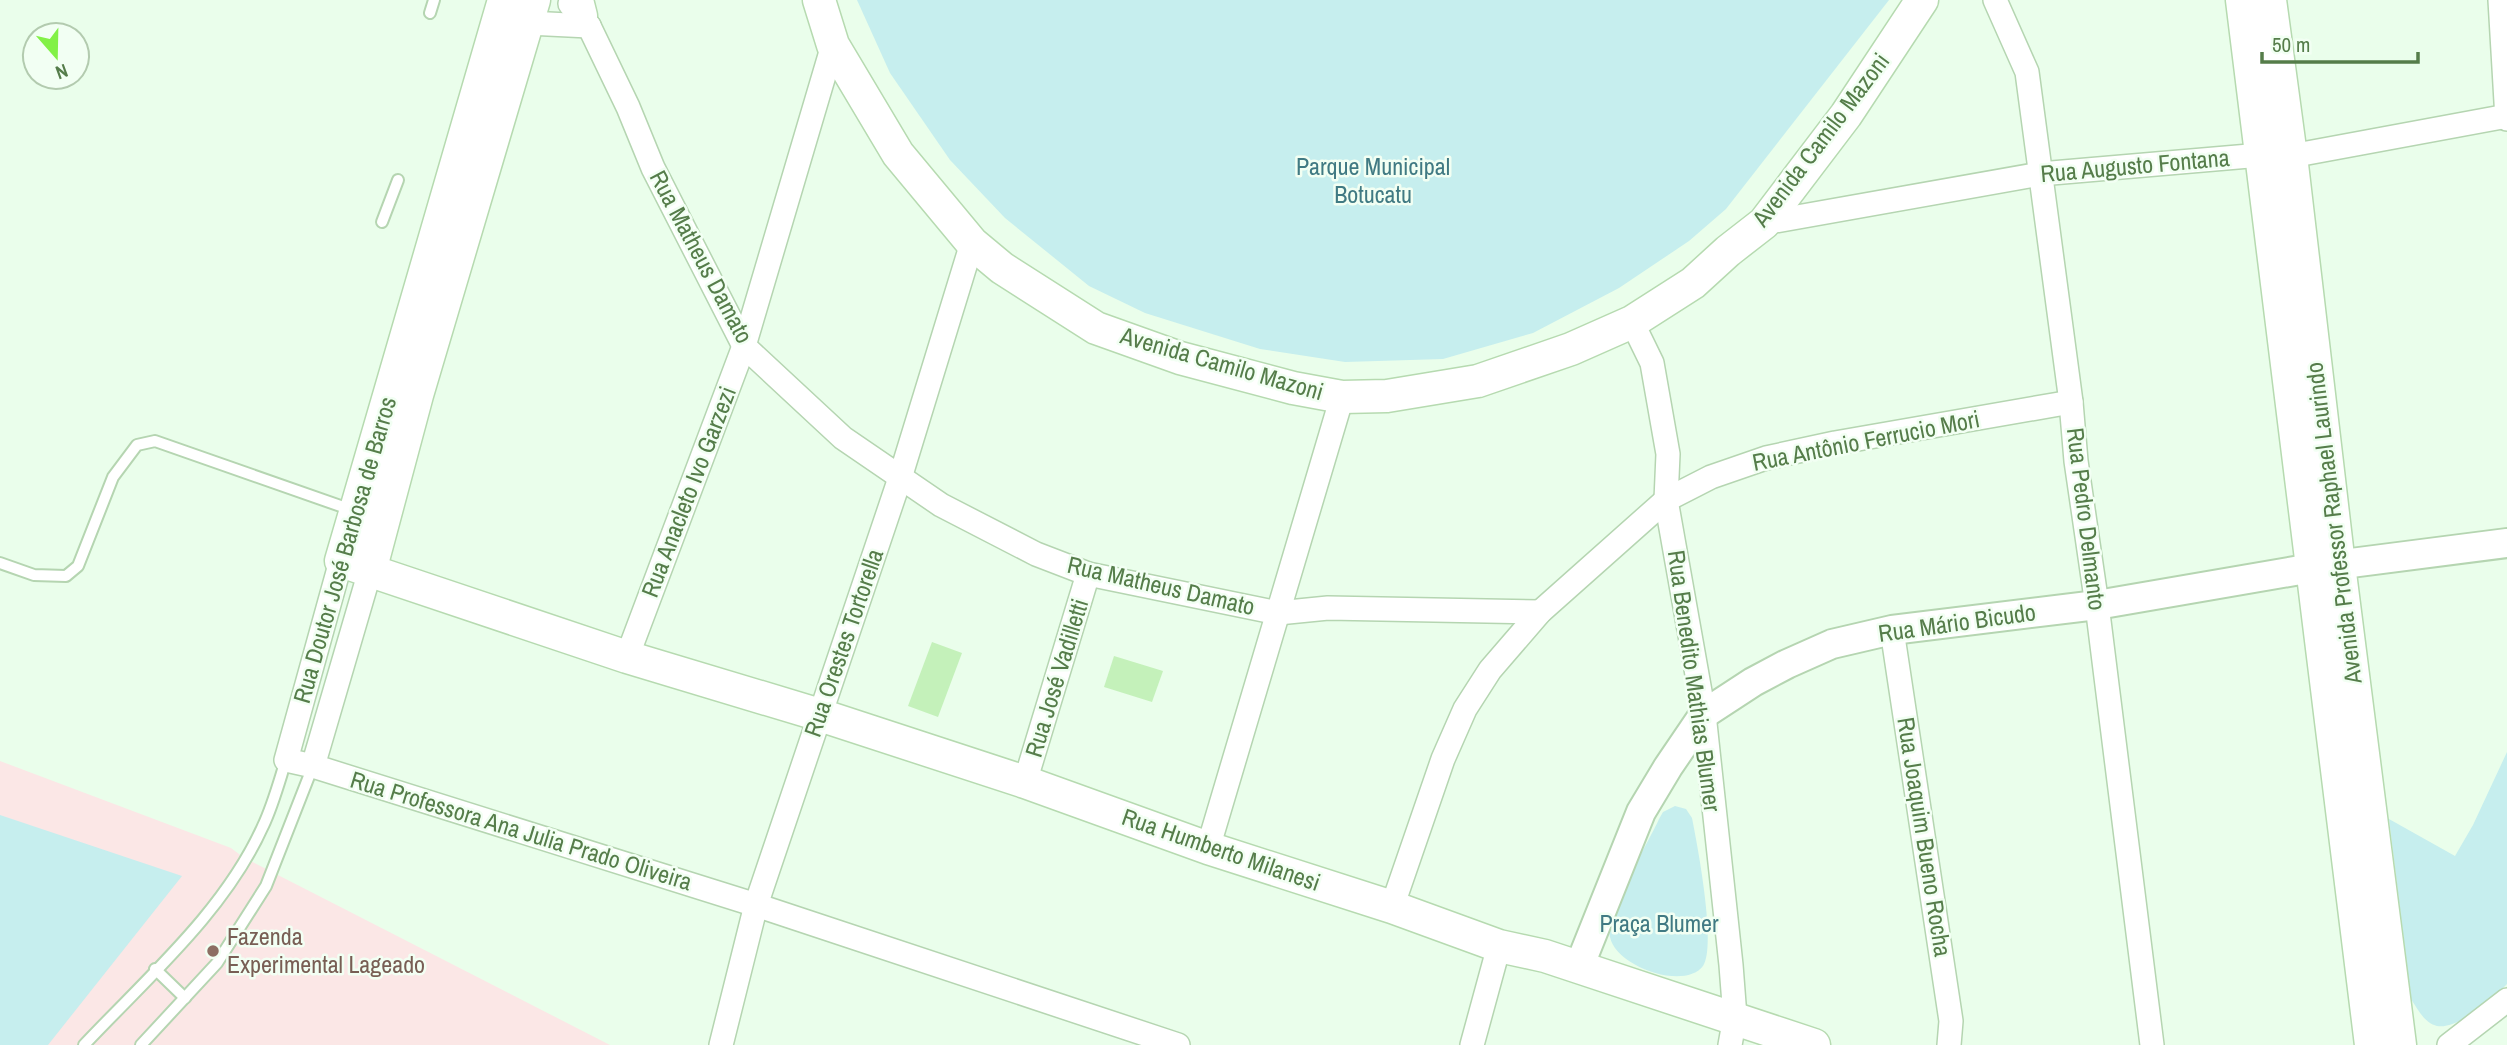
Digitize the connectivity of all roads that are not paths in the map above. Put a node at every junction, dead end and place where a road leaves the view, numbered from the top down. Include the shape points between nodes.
1 (434, 0) edge
2 (819, 0) edge
3 (1922, 0) edge
4 (1995, 0) edge
5 (2242, 0) edge
6 (2270, 0) edge
7 (2500, 0) edge
8 (516, 9) edge
9 (578, 10) edge
10 (430, 13) dead end
11 (833, 45) junction
12 (2507, 117) edge
13 (2276, 156) junction
14 (2040, 174) junction
15 (398, 180) dead end
16 (382, 222) dead end
17 (1764, 223) junction
18 (972, 243) junction
19 (1632, 322) junction
20 (744, 346) junction
21 (1342, 397) junction
22 (2071, 402) junction
23 (900, 478) junction
24 (1667, 500) junction
25 (355, 511) junction
26 (2507, 543) edge
27 (0, 563) edge
28 (355, 566) junction
29 (2326, 566) junction
30 (1088, 574) junction
31 (2096, 605) junction
32 (1278, 612) junction
33 (1540, 612) junction
34 (1892, 630) junction
35 (627, 657) junction
36 (1704, 714) junction
37 (820, 715) junction
38 (286, 760) junction
39 (313, 766) junction
40 (1025, 782) junction
41 (1208, 848) junction
42 (756, 905) junction
43 (1392, 907) junction
44 (1499, 946) junction
45 (1579, 967) junction
46 (155, 970) junction
47 (185, 998) junction
48 (2507, 1000) edge
49 (1732, 1031) edge
50 (84, 1045) edge
51 (141, 1045) edge
52 (721, 1045) edge
53 (1178, 1045) edge
54 (1472, 1045) edge
55 (1814, 1045) edge
56 (1950, 1045) edge
57 (2151, 1045) edge
58 (2371, 1045) edge
59 (2400, 1045) edge
60 (2449, 1045) edge

1 - 10 lane
2 - 11 main road, Avenida Camilo Mazoni
3 - 17 main road, Avenida Camilo Mazoni via 1846,115
4 - 14 street, Rua Pedro Delmanto via 2027,72
5 - 13 main road, Avenida Professor Raphael Laurindo
6 - 13 main road, Avenida Professor Raphael Laurindo
7 - 12 street
8 - 9 street, Rua Matheus Damato
8 - 25 main road, Rua Doutor José Barbosa de Barros
8 - 28 main road, Rua Doutor José Barbosa de Barros via 417,395
9 - 20 street, Rua Matheus Damato
11 - 18 main road, Avenida Camilo Mazoni via 898,154
11 - 20 street, Rua Anacleto Ivo Garzezi
12 - 13 street, Rua Augusto Fontana
13 - 14 street, Rua Augusto Fontana
13 - 29 main road, Avenida Professor Raphael Laurindo
14 - 17 street, Rua Augusto Fontana
14 - 22 street, Rua Pedro Delmanto
15 - 16 lane
17 - 19 main road, Avenida Camilo Mazoni via 1693,283
18 - 21 main road, Avenida Camilo Mazoni via 1002,268 1096,328 1180,358
18 - 23 street, Rua Orestes Tortorella
19 - 21 main road, Avenida Camilo Mazoni via 1478,381 1387,396
19 - 24 street, Rua Benedito Mathias Blumer via 1652,363 1668,454
20 - 23 street, Rua Matheus Damato via 844,439
20 - 35 street, Rua Anacleto Ivo Garzezi
21 - 32 street
22 - 24 street, Rua Antônio Ferrucio Mori via 1766,458 1712,477
22 - 31 street, Rua Pedro Delmanto
23 - 30 street, Rua Matheus Damato via 1001,536
23 - 37 street, Rua Orestes Tortorella
24 - 33 street, Rua Antônio Ferrucio Mori
24 - 36 street, Rua Benedito Mathias Blumer
25 - 27 lane via 155,441 136,445 113,477 78,566 66,576 34,575
25 - 28 main road, Rua Doutor José Barbosa de Barros
26 - 29 street, Rua Mário Bicudo
28 - 35 main road, Rua Humberto Milanesi
28 - 38 street, Rua Doutor José Barbosa de Barros
28 - 39 street, Rua Doutor José Barbosa de Barros
29 - 31 street, Rua Mário Bicudo
29 - 58 main road, Avenida Professor Raphael Laurindo
29 - 59 main road, Avenida Professor Raphael Laurindo
30 - 32 street, Rua Matheus Damato
30 - 40 street, Rua José Vadilletti
31 - 34 street, Rua Mário Bicudo
31 - 57 street, Rua Pedro Delmanto
32 - 33 street, Rua Matheus Damato via 1328,608
32 - 41 street
33 - 43 street, Rua Antônio Ferrucio Mori via 1489,670 1465,709
34 - 36 street, Rua Mário Bicudo via 1832,644 1753,682
34 - 56 street, Rua Joaquim Bueno Rocha via 1951,1021
35 - 37 main road, Rua Humberto Milanesi
36 - 45 street, Rua Mário Bicudo via 1641,812
36 - 49 street, Rua Benedito Mathias Blumer
37 - 40 main road, Rua Humberto Milanesi
37 - 42 street, Rua Orestes Tortorella
38 - 39 street, Rua Professora Ana Julia Prado Oliveira
38 - 46 lane, Rua Doutor José Barbosa de Barros via 264,825 236,874 212,909
39 - 42 street, Rua Professora Ana Julia Prado Oliveira
39 - 47 lane, Rua Doutor José Barbosa de Barros via 266,886 217,963
40 - 41 main road, Rua Humberto Milanesi
41 - 43 main road, Rua Humberto Milanesi
42 - 52 street, Rua Orestes Tortorella
42 - 53 street, Rua Professora Ana Julia Prado Oliveira
43 - 44 main road, Rua Humberto Milanesi
44 - 45 main road, Rua Humberto Milanesi
44 - 54 street
45 - 49 main road, Rua Humberto Milanesi
46 - 47 lane
46 - 50 lane, Rua Doutor José Barbosa de Barros
47 - 51 lane, Rua Doutor José Barbosa de Barros
48 - 60 street
49 - 55 main road, Rua Humberto Milanesi

